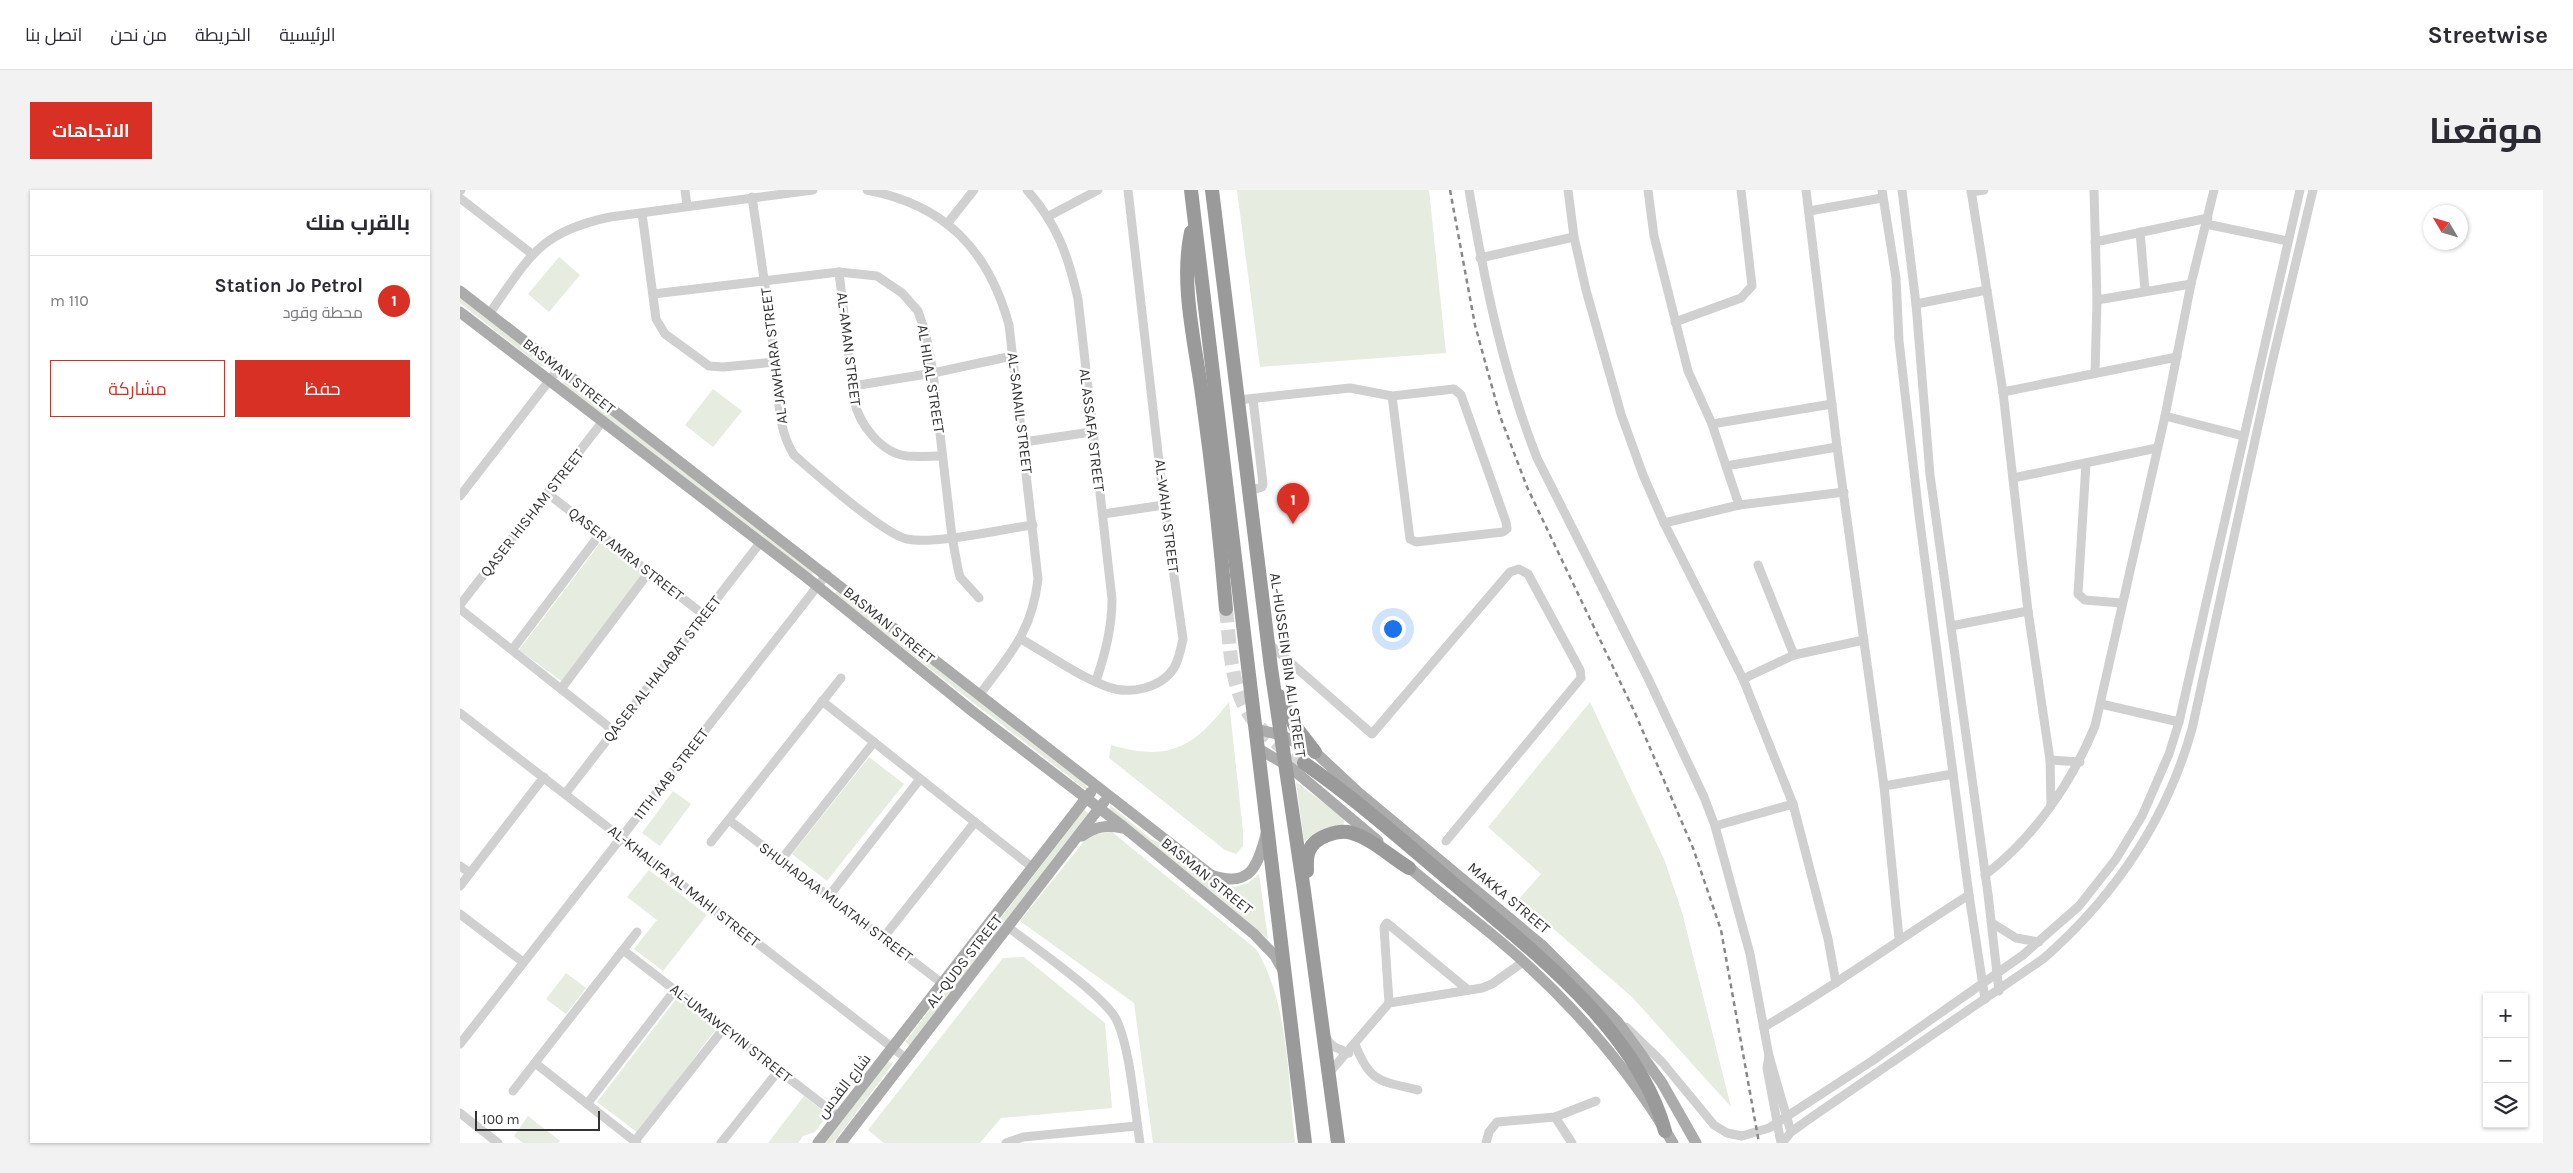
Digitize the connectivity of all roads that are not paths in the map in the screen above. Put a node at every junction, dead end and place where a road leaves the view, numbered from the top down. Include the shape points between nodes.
1 (686, 190) edge
2 (813, 190) edge
3 (867, 190) edge
4 (974, 190) edge
5 (1027, 190) edge
6 (1098, 190) edge
7 (1128, 190) edge
8 (1191, 190) edge
9 (1212, 190) edge
10 (1469, 190) edge
11 (1568, 190) edge
12 (1648, 190) edge
13 (1741, 190) edge
14 (1806, 190) edge
15 (1902, 190) edge
16 (1984, 190) edge
17 (2094, 190) edge
18 (2214, 190) edge
19 (2300, 190) edge
20 (2313, 190) edge
21 (1971, 191) edge
22 (1882, 194) edge
23 (752, 197) junction
24 (460, 198) edge
25 (687, 206) junction
26 (1809, 211) junction
27 (642, 213) junction
28 (1194, 214) junction
29 (1049, 216) junction
30 (2207, 221) junction
31 (948, 224) junction
32 (2140, 232) junction
33 (1574, 237) junction
34 (2288, 241) junction
35 (2095, 242) junction
36 (532, 254) junction
37 (2285, 255) junction
38 (1480, 258) junction
39 (2298, 258) junction
40 (839, 272) junction
41 (764, 280) junction
42 (2191, 284) junction
43 (1987, 290) junction
44 (2145, 290) junction
45 (460, 291) edge
46 (653, 294) junction
47 (2097, 300) junction
48 (1916, 304) junction
49 (460, 312) edge
50 (489, 314) junction
51 (1675, 322) junction
52 (1012, 356) junction
53 (2177, 357) junction
54 (776, 362) junction
55 (559, 368) junction
56 (933, 373) junction
57 (2095, 373) junction
58 (551, 380) junction
59 (853, 386) junction
60 (2003, 392) junction
61 (1392, 396) junction
62 (1253, 399) junction
63 (1238, 400) junction
64 (1832, 404) junction
65 (2165, 416) junction
66 (603, 421) junction
67 (1712, 424) junction
68 (1091, 432) junction
69 (2243, 436) junction
70 (1024, 442) junction
71 (1837, 447) junction
72 (2157, 448) junction
73 (1260, 454) junction
74 (942, 456) junction
75 (1245, 457) junction
76 (2086, 463) junction
77 (1726, 466) junction
78 (1930, 475) junction
79 (1915, 477) junction
80 (2013, 478) junction
81 (1249, 490) junction
82 (1844, 492) junction
83 (547, 493) junction
84 (460, 496) edge
85 (1164, 505) junction
86 (1740, 505) junction
87 (1103, 514) junction
88 (1664, 523) junction
89 (1032, 525) junction
90 (600, 534) junction
91 (952, 537) junction
92 (760, 543) junction
93 (1758, 565) dead end
94 (650, 572) junction
95 (827, 574) junction
96 (818, 587) junction
97 (980, 598) dead end
98 (2122, 603) junction
99 (460, 605) edge
100 (460, 609) edge
101 (1226, 609) tunnel mouth
102 (2028, 610) junction
103 (704, 614) junction
104 (1951, 626) junction
105 (1021, 639) junction
106 (1864, 640) junction
107 (1268, 643) junction
108 (512, 650) junction
109 (1794, 656) junction
110 (841, 678) dead end
111 (1743, 679) junction
112 (1096, 681) junction
113 (1273, 682) junction
114 (561, 689) junction
115 (980, 694) junction
116 (822, 701) junction
117 (2101, 704) junction
118 (460, 713) edge
119 (2179, 722) junction
120 (1255, 729) junction
121 (614, 731) junction
122 (1281, 735) junction
123 (874, 742) junction
124 (1258, 748) junction
125 (1315, 752) junction
126 (2050, 760) junction
127 (2080, 762) junction
128 (1285, 763) junction
129 (1304, 763) tunnel mouth
130 (1953, 774) junction
131 (544, 778) junction
132 (920, 778) junction
133 (1096, 785) junction
134 (1071, 786) junction
135 (1884, 786) junction
136 (565, 794) junction
137 (1109, 796) junction
138 (1087, 798) junction
139 (1793, 804) junction
140 (2051, 804) junction
141 (1100, 808) junction
142 (1073, 817) junction
143 (729, 820) junction
144 (975, 822) junction
145 (1715, 826) junction
146 (1268, 827) junction
147 (1125, 829) junction
148 (622, 838) junction
149 (1076, 840) junction
150 (1446, 841) dead end
151 (711, 842) dead end
152 (781, 860) junction
153 (460, 866) edge
154 (1033, 868) junction
155 (1409, 868) junction
156 (470, 873) junction
157 (1985, 875) junction
158 (460, 886) edge
159 (1304, 891) junction
160 (829, 896) junction
161 (1969, 896) junction
162 (460, 914) edge
163 (1992, 923) junction
164 (1008, 927) junction
165 (637, 932) dead end
166 (882, 938) junction
167 (1900, 938) junction
168 (2039, 942) junction
169 (623, 950) junction
170 (523, 962) junction
171 (1523, 962) junction
172 (1998, 971) junction
173 (1286, 976) junction
174 (942, 984) junction
175 (1836, 984) junction
176 (1982, 984) junction
177 (675, 990) junction
178 (1468, 990) junction
179 (1999, 990) junction
180 (1985, 999) junction
181 (1389, 1003) junction
182 (1617, 1021) junction
183 (1764, 1027) junction
184 (724, 1028) junction
185 (1323, 1031) junction
186 (460, 1044) edge
187 (1355, 1044) junction
188 (893, 1048) junction
189 (1349, 1053) junction
190 (1769, 1056) junction
191 (907, 1059) junction
192 (535, 1063) junction
193 (779, 1070) junction
194 (1329, 1073) junction
195 (1418, 1090) dead end
196 (513, 1091) dead end
197 (1596, 1101) dead end
198 (587, 1104) junction
199 (460, 1113) edge
200 (839, 1117) junction
201 (1555, 1117) junction
202 (1786, 1118) junction
203 (1776, 1124) junction
204 (1137, 1126) junction
205 (1666, 1131) junction
206 (1791, 1132) junction
207 (636, 1142) edge
208 (498, 1143) edge
209 (721, 1143) edge
210 (818, 1143) edge
211 (841, 1143) edge
212 (1006, 1143) edge
213 (1140, 1143) edge
214 (1305, 1143) edge
215 (1338, 1143) edge
216 (1486, 1143) edge
217 (1572, 1143) edge
218 (1673, 1143) edge
219 (1696, 1143) edge
220 (1781, 1143) edge

1 - 25 street
2 - 23 street
3 - 31 street, AL-SANAIL STREET via 900,199
4 - 31 street
5 - 29 street, AL ASSAFA STREET
6 - 29 street
7 - 85 street, AL-WAHA STREET
8 - 28 highway
9 - 63 highway, AL-HUSSEIN BIN ALI STREET
10 - 38 street
11 - 33 street
12 - 51 street via 1654,236
13 - 51 street via 1752,286 1741,298
14 - 26 street
15 - 48 street
16 - 21 street
17 - 35 street
18 - 30 street
19 - 34 street
20 - 39 street
21 - 43 street
22 - 26 street
22 - 79 street via 1896,278 1898,341
23 - 25 street
23 - 41 street, AL JAWHARA STREET
24 - 36 street
25 - 27 street
26 - 64 street
27 - 36 street via 580,223 559,233
27 - 46 street
28 - 101 highway via 1188,280
28 - 120 highway
29 - 68 street, AL ASSAFA STREET via 1070,266 1078,299
30 - 32 street
30 - 34 street
30 - 42 street
31 - 52 street, AL-SANAIL STREET via 973,247 988,270 1002,299
32 - 35 street
32 - 44 street
33 - 38 street
33 - 88 street via 1621,414
34 - 37 street
35 - 47 street
36 - 50 street
37 - 39 street
37 - 69 street
38 - 145 street via 1500,350 1522,421 1647,676
39 - 179 street via 2197,710 2177,774 2141,847 2102,900 2043,959
40 - 41 street, AL HILAL STREET
40 - 56 street, AL HILAL STREET via 877,276 912,302 924,324
40 - 59 street, AL-AMAN STREET
41 - 46 street, AL HILAL STREET
41 - 54 street, AL JAWHARA STREET
42 - 44 street
42 - 53 street
43 - 48 street
43 - 60 street
44 - 47 street
45 - 50 main road, BASMAN STREET
46 - 54 street via 660,329 710,366 723,368
47 - 57 street
48 - 78 street
49 - 58 main road, BASMAN STREET
50 - 55 main road, BASMAN STREET
51 - 67 street via 1688,371
52 - 56 street
52 - 70 street, AL-SANAIL STREET
53 - 57 street
53 - 65 street
54 - 91 street, AL JAWHARA STREET via 782,430 794,455 897,535 915,540
55 - 58 street
55 - 95 main road, BASMAN STREET
56 - 59 street
56 - 74 street, AL HILAL STREET
57 - 60 street
58 - 66 main road, BASMAN STREET
58 - 84 street
59 - 74 street, AL-AMAN STREET via 857,414 862,424 888,448 907,456
60 - 80 street
61 - 61 street via 1450,389 1461,395 1507,529 1416,542 1410,539
61 - 62 street via 1359,388
62 - 63 street
62 - 73 street
63 - 75 highway, AL-HUSSEIN BIN ALI STREET
64 - 67 street
64 - 71 street
65 - 69 street
65 - 72 street
66 - 83 street, QASER HISHAM STREET
66 - 92 main road, BASMAN STREET
67 - 77 street
68 - 70 street
68 - 87 street, AL ASSAFA STREET
69 - 119 street
70 - 89 street, AL-SANAIL STREET
71 - 77 street
71 - 82 street
72 - 76 street
72 - 98 street
73 - 75 street
73 - 81 street via 1263,486
74 - 91 street, AL HILAL STREET
75 - 81 highway, AL-HUSSEIN BIN ALI STREET
76 - 80 street
76 - 98 street via 2078,594 2085,600
77 - 86 street
78 - 79 street
78 - 104 street
79 - 130 street
80 - 102 street
81 - 107 highway, AL-HUSSEIN BIN ALI STREET
82 - 86 street
82 - 106 street
83 - 90 street, QASER AMRA STREET
83 - 99 street, QASER HISHAM STREET
85 - 87 street
85 - 112 street, AL-WAHA STREET via 1183,638 1180,654 1163,679 1150,686 1121,690
86 - 88 street
87 - 112 street, AL ASSAFA STREET via 1112,619
88 - 111 street
89 - 91 street, AL JAWHARA STREET
89 - 105 street, AL-SANAIL STREET via 1038,580 1030,620
90 - 94 street, QASER AMRA STREET
90 - 108 street
91 - 97 street, AL HILAL STREET via 960,577
92 - 96 main road, BASMAN STREET
92 - 103 street, QASER AL HALABAT STREET
93 - 109 street
94 - 103 street, QASER AMRA STREET
94 - 114 street
95 - 96 street, 11TH AAB STREET
95 - 115 main road, BASMAN STREET
96 - 134 main road, BASMAN STREET
96 - 148 street, 11TH AAB STREET
98 - 117 street
100 - 108 street
102 - 104 street
102 - 126 street
103 - 121 street, QASER AL HALABAT STREET
104 - 157 street
105 - 112 street, AL-WAHA STREET
105 - 115 street, AL-SANAIL STREET
106 - 109 street
106 - 135 street
107 - 113 highway, AL-HUSSEIN BIN ALI STREET
107 - 150 street via 1372,734 1510,572 1519,570 1528,574 1580,670 1581,678
108 - 114 street
109 - 111 street
110 - 116 street
111 - 139 street
113 - 122 highway, AL-HUSSEIN BIN ALI STREET
113 - 125 highway via 1287,712
114 - 121 street
115 - 133 main road, BASMAN STREET
116 - 123 street
116 - 143 street
117 - 119 street
117 - 127 street
118 - 131 street, AL-KHALIFA AL MAHI STREET
119 - 168 street via 2153,794 2127,842 2079,906
120 - 122 main road, MAKKA STREET
120 - 124 highway
121 - 136 street, QASER AL HALABAT STREET
122 - 125 main road, MAKKA STREET
122 - 128 highway, AL-HUSSEIN BIN ALI STREET
123 - 132 street
123 - 152 street
124 - 128 main road
124 - 146 highway
125 - 182 main road, MAKKA STREET via 1359,793 1530,934
126 - 127 street
126 - 140 street
127 - 140 street
128 - 155 main road
128 - 159 highway, AL-HUSSEIN BIN ALI STREET
129 - 205 highway via 1426,860 1574,991 1640,1072 1660,1110
130 - 135 street
130 - 161 street
131 - 136 street, AL-KHALIFA AL MAHI STREET
131 - 156 street
132 - 144 street
132 - 160 street
133 - 137 main road, BASMAN STREET
133 - 138 main road, AL-QUDS STREET
134 - 138 main road, BASMAN STREET
134 - 142 main road via 1075,801
135 - 167 street
136 - 148 street, AL-KHALIFA AL MAHI STREET
137 - 141 main road, AL-QUDS STREET
137 - 146 main road, BASMAN STREET via 1211,875 1226,880 1242,878 1254,869
138 - 141 main road, BASMAN STREET
138 - 142 main road, AL-QUDS STREET
139 - 145 street
139 - 175 street via 1828,939
140 - 157 street via 2006,859
141 - 147 main road, BASMAN STREET
141 - 149 main road, AL-QUDS STREET
142 - 154 main road, AL-QUDS STREET
143 - 151 street
143 - 152 street, SHUHADAA MUATAH STREET
144 - 154 street
144 - 166 street
145 - 183 street via 1750,954
146 - 173 highway
147 - 149 main road via 1098,826
147 - 173 main road, BASMAN STREET via 1254,934 1275,956
148 - 170 street, 11TH AAB STREET
148 - 188 street, AL-KHALIFA AL MAHI STREET
149 - 164 main road, AL-QUDS STREET
152 - 160 street, SHUHADAA MUATAH STREET
153 - 156 street
154 - 174 main road, AL-QUDS STREET
155 - 159 highway via 1351,833 1334,834 1317,841 1308,851
155 - 171 main road
156 - 158 street
157 - 163 street
159 - 185 highway, AL-HUSSEIN BIN ALI STREET
160 - 166 street, SHUHADAA MUATAH STREET
161 - 167 street
161 - 176 street
162 - 170 street
163 - 168 street via 2016,938
163 - 172 street
164 - 191 main road, AL-QUDS STREET
164 - 204 street via 1100,1000 1115,1019 1123,1037
165 - 169 street
166 - 174 street, SHUHADAA MUATAH STREET
167 - 175 street
168 - 172 street
169 - 177 street, AL-UMAWEYIN STREET
169 - 192 street
170 - 186 street, 11TH AAB STREET
171 - 178 street via 1492,984
171 - 205 main road via 1597,1036
172 - 176 street
172 - 179 street
173 - 214 highway
174 - 188 main road, AL-QUDS STREET
175 - 183 street
176 - 180 street
176 - 202 street
177 - 184 street, AL-UMAWEYIN STREET
177 - 198 street
178 - 181 street
178 - 181 street via 1387,923 1384,927
179 - 180 street
180 - 206 street
181 - 187 street
182 - 203 street via 1656,1055 1721,1130 1742,1136
182 - 219 main road, MAKKA STREET via 1662,1083
183 - 190 street
184 - 193 street, AL-UMAWEYIN STREET
184 - 207 street
185 - 189 street via 1328,1043
185 - 194 highway, AL-HUSSEIN BIN ALI STREET
187 - 189 street
187 - 195 street via 1362,1064 1373,1077
188 - 191 street, AL-KHALIFA AL MAHI STREET
188 - 200 main road, شارع القدس
189 - 194 street
190 - 202 street
190 - 203 street via 1767,1068
191 - 211 main road, AL-QUDS STREET
192 - 196 street
192 - 198 street
193 - 200 street, AL-UMAWEYIN STREET
193 - 209 street
194 - 215 highway, AL-HUSSEIN BIN ALI STREET
197 - 201 street
198 - 207 street
199 - 208 street
200 - 210 main road, شارع القدس
201 - 216 street via 1497,1122 1492,1126
201 - 217 street
202 - 203 street
202 - 206 street
203 - 220 street
204 - 212 street via 1023,1137
204 - 213 street
205 - 218 main road
206 - 220 street

